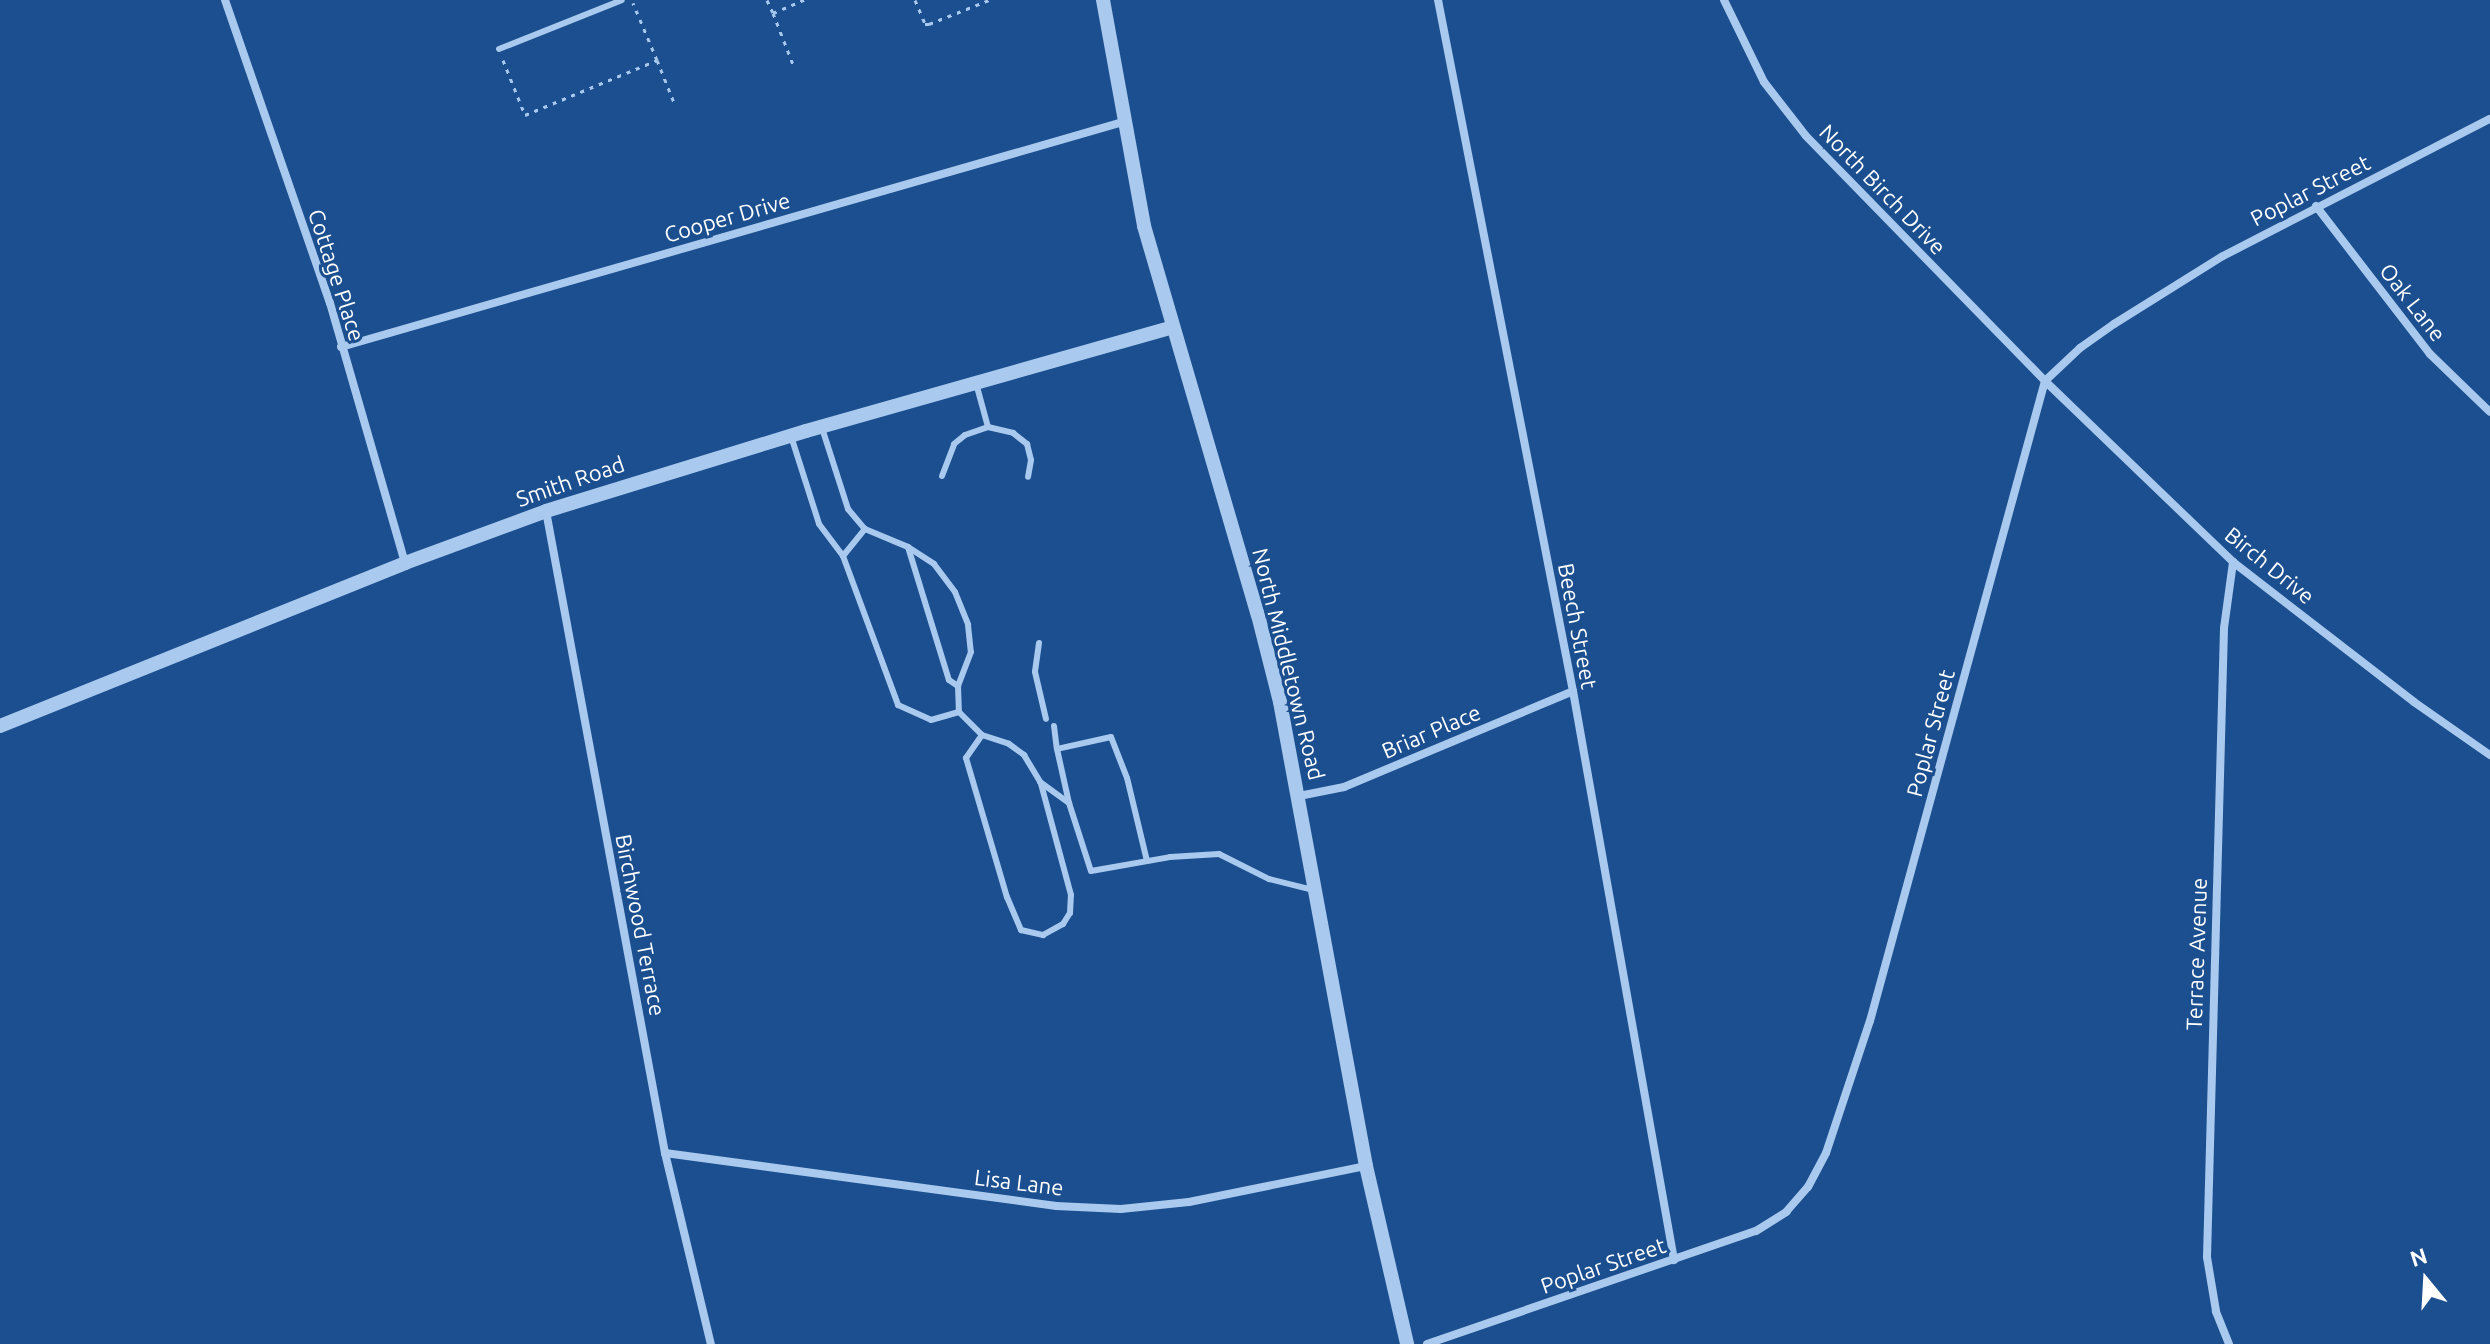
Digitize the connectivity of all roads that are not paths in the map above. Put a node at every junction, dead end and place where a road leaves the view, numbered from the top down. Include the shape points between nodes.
1 (225, 0) edge
2 (622, 0) edge
3 (1103, 0) edge
4 (1438, 0) edge
5 (1724, 0) edge
6 (499, 49) road end
7 (2490, 119) edge
8 (1123, 122) junction
9 (2316, 206) junction
10 (1171, 328) junction
11 (341, 347) junction
12 (2045, 381) junction
13 (976, 383) junction
14 (2490, 412) edge
15 (822, 427) junction
16 (988, 427) junction
17 (791, 435) junction
18 (942, 476) dead end
19 (1028, 477) dead end
20 (546, 511) junction
21 (865, 529) junction
22 (908, 547) junction
23 (843, 556) junction
24 (2233, 562) junction
25 (405, 563) junction
26 (1039, 643) dead end
27 (958, 686) junction
28 (1573, 691) junction
29 (959, 712) junction
30 (1046, 719) dead end
31 (0, 726) edge
32 (1054, 726) dead end
33 (982, 735) junction
34 (1057, 749) junction
35 (2490, 755) edge
36 (1040, 782) junction
37 (1299, 796) junction
38 (1069, 803) junction
39 (1147, 861) junction
40 (1316, 891) junction
41 (665, 1153) junction
42 (1366, 1166) junction
43 (1674, 1260) junction
44 (711, 1344) edge
45 (1407, 1344) edge
46 (1427, 1344) edge
47 (2229, 1344) edge

1 - 11 street, Cottage Place
2 - 6 lane
3 - 8 street, North Middletown Road
4 - 28 street, Beech Street
5 - 12 street, North Birch Drive via 1764,82 1806,136
7 - 9 street, Poplar Street
8 - 10 street, North Middletown Road
8 - 11 street, Cooper Drive
9 - 12 street, Poplar Street via 2114,324
9 - 14 street, Oak Lane via 2430,354
10 - 13 street, Smith Road
10 - 37 street, North Middletown Road via 1258,615
11 - 25 street, Cottage Place
12 - 24 street, Birch Drive
12 - 43 street, Poplar Street via 1870,1021 1826,1153 1808,1187 1786,1212 1756,1231
13 - 15 street, Smith Road
13 - 16 lane
15 - 17 street, Smith Road
15 - 21 lane via 848,509
16 - 18 lane via 954,444
16 - 19 lane via 1013,433 1027,444
17 - 20 street, Smith Road
17 - 23 lane via 819,524
20 - 25 street, Smith Road
20 - 41 street, Birchwood Terrace
21 - 22 lane
21 - 23 lane
22 - 27 lane via 949,680
22 - 27 lane via 934,564 955,592 968,625 971,652
23 - 29 lane via 898,705 931,720
24 - 35 street, Birch Drive
24 - 47 street, Terrace Avenue via 2224,628 2207,1257 2216,1311
25 - 31 street, Smith Road
26 - 30 lane via 1035,672
27 - 29 lane
28 - 37 street, Briar Place via 1344,787
28 - 43 street, Beech Street
29 - 33 lane
32 - 34 lane
33 - 36 lane via 1024,755
33 - 36 lane via 966,758 1007,897 1021,930 1043,935 1063,924 1071,895
34 - 38 lane
34 - 39 lane via 1111,737
36 - 38 lane
37 - 40 street, North Middletown Road
38 - 39 lane via 1091,871
39 - 40 lane via 1219,854 1269,879
40 - 42 street, North Middletown Road
41 - 42 street, Lisa Lane via 1056,1206 1121,1209 1189,1202
41 - 44 street, Birchwood Terrace
42 - 45 street, North Middletown Road
43 - 46 street, Poplar Street

